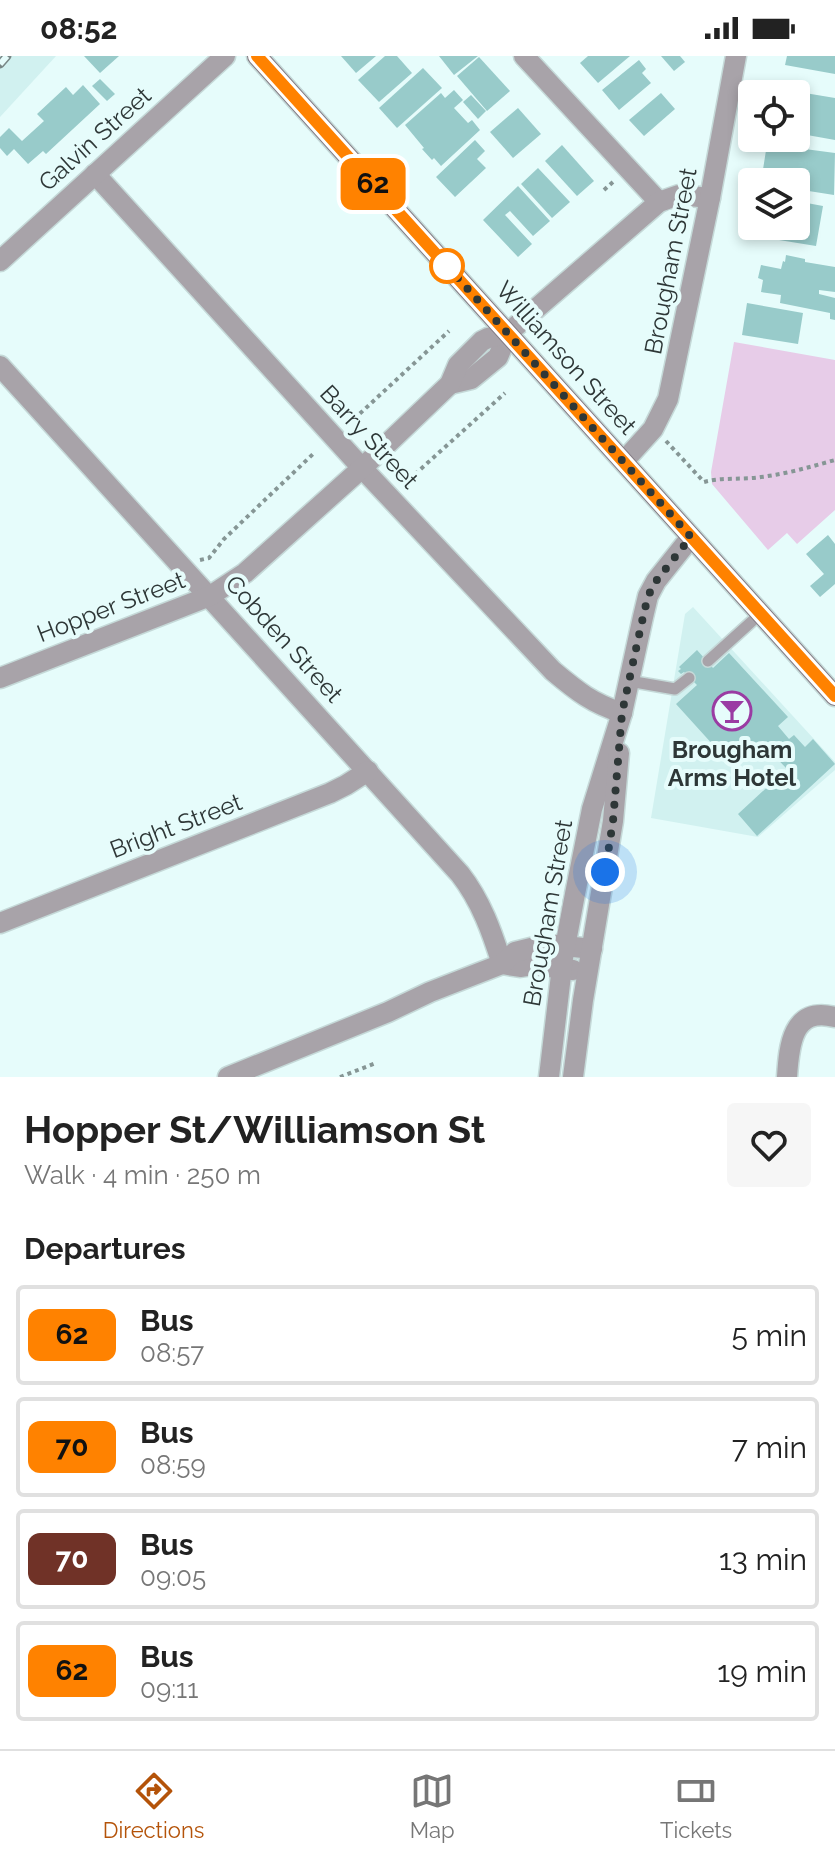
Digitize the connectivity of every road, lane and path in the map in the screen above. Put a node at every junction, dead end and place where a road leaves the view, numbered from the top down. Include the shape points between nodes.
1 (225, 56) edge
2 (257, 56) edge
3 (524, 56) edge
4 (736, 56) edge
5 (95, 174) junction
6 (710, 198) junction
7 (659, 202) junction
8 (0, 261) edge
9 (449, 331) dead end
10 (508, 333) junction
11 (0, 366) edge
12 (505, 393) dead end
13 (354, 419) dead end
14 (666, 441) dead end
15 (313, 454) dead end
16 (835, 460) edge
17 (624, 461) junction
18 (362, 468) junction
19 (390, 497) junction
20 (691, 537) junction
21 (209, 558) dead end
22 (210, 596) junction
23 (760, 614) junction
24 (708, 661) dead end
25 (0, 678) edge
26 (689, 678) dead end
27 (629, 681) junction
28 (835, 696) edge
29 (622, 713) junction
30 (368, 771) junction
31 (0, 923) edge
32 (565, 945) junction
33 (592, 949) junction
34 (502, 964) junction
35 (561, 969) junction
36 (588, 972) junction
37 (835, 1017) edge
38 (376, 1063) dead end
39 (228, 1077) edge
40 (340, 1077) edge
41 (549, 1077) edge
42 (573, 1077) edge
43 (787, 1077) edge

1 - 5 street, Galvin Street
2 - 10 street, Williamson Street
3 - 7 street
4 - 6 street, Brougham Street
5 - 8 street, Galvin Street
5 - 18 street, Barry Street
6 - 7 street via 679,195
6 - 17 street, Brougham Street via 668,399 653,429
7 - 10 street, Hopper Street
9 - 13 path
10 - 17 street, Williamson Street
10 - 18 street, Hopper Street via 482,341 458,365 450,384
11 - 22 street, Cobden Street
12 - 19 path
14 - 16 path via 704,482 774,476
15 - 21 path
17 - 20 street, Williamson Street
18 - 19 street, Barry Street
18 - 22 street, Hopper Street via 245,573
19 - 29 street, Barry Street via 553,671 584,697
20 - 23 street, Williamson Street
20 - 27 street, Brougham Street via 648,596
22 - 25 street, Hopper Street
22 - 30 street, Cobden Street
23 - 24 lane
23 - 28 street, Williamson Street
26 - 27 lane via 675,689
27 - 29 street, Brougham Street
29 - 32 street, Brougham Street via 592,809
29 - 33 street, Brougham Street via 613,821
30 - 31 street, Bright Street via 330,793
30 - 34 street, Cobden Street via 473,890
32 - 33 street
32 - 34 street via 515,952
32 - 35 street, Brougham Street
33 - 36 street, Brougham Street
34 - 35 street
34 - 39 street
35 - 36 street
35 - 41 street, Brougham Street
36 - 42 street, Brougham Street
37 - 43 street via 809,1018 797,1029
38 - 40 path

